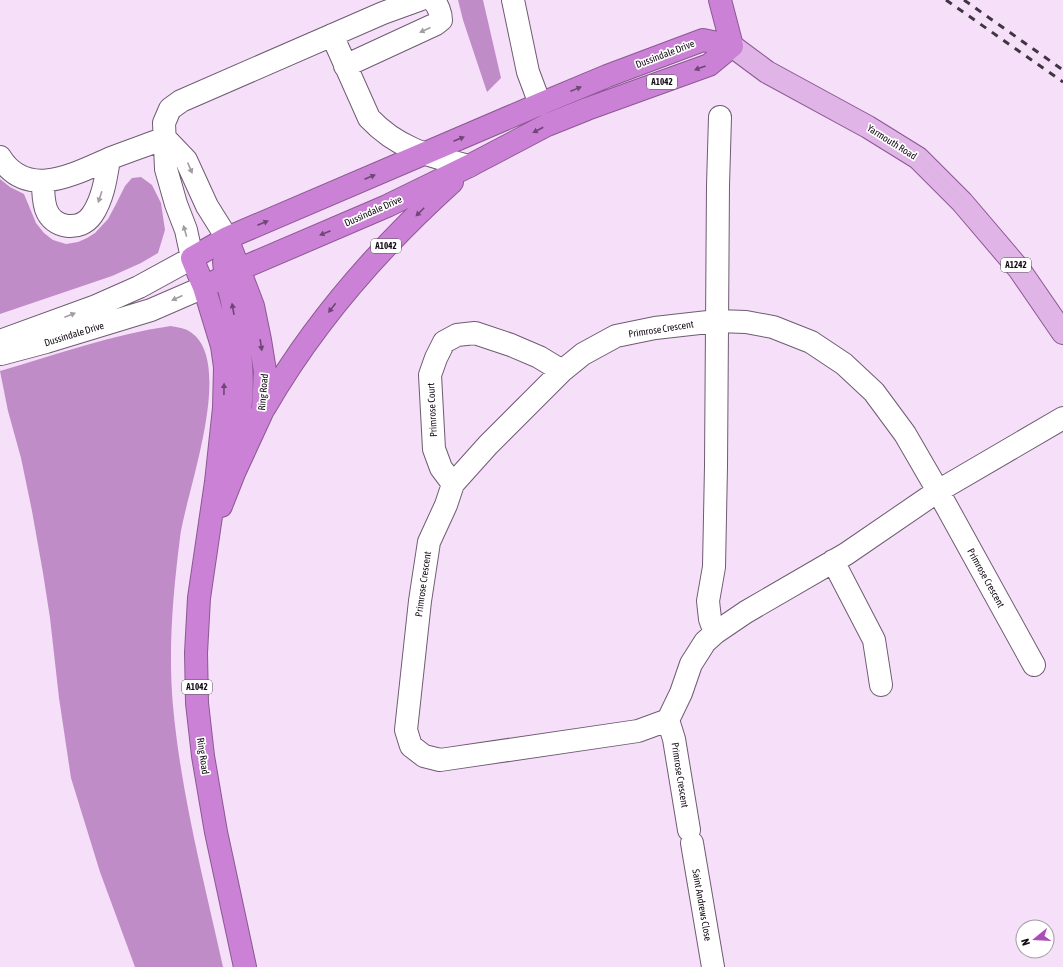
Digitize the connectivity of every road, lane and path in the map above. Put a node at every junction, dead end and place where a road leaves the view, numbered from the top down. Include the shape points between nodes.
1 (419, 0) edge
2 (432, 0) edge
3 (513, 0) edge
4 (720, 0) edge
5 (332, 35) junction
6 (732, 46) junction
7 (345, 66) junction
8 (540, 104) junction
9 (720, 117) dead end
10 (165, 138) junction
11 (423, 154) junction
12 (0, 157) edge
13 (109, 159) junction
14 (469, 166) junction
15 (43, 181) junction
16 (227, 238) junction
17 (192, 258) junction
18 (232, 272) junction
19 (204, 287) junction
20 (717, 321) junction
21 (1063, 333) edge
22 (0, 341) edge
23 (0, 354) edge
24 (562, 371) junction
25 (263, 410) junction
26 (1063, 418) edge
27 (216, 482) junction
28 (453, 484) junction
29 (938, 491) junction
30 (208, 541) junction
31 (833, 561) junction
32 (715, 633) junction
33 (1034, 665) dead end
34 (881, 686) dead end
35 (668, 720) junction
36 (690, 836) joint
37 (245, 967) edge
38 (713, 967) edge

1 - 5 street
2 -> 7 street via 441,15 441,20 436,24
3 - 8 street via 528,72
4 - 6 highway
5 - 7 street
5 - 10 street via 181,101 170,109 164,123
8 -> 6 highway, Dussindale Drive / A1042 via 703,40
6 -> 14 highway, Dussindale Drive / A1042 via 710,65 547,125
6 - 21 main road, Yarmouth Road / A1242 via 767,72 868,127 918,158 962,202 1019,269
7 - 11 street via 369,118 378,128
11 -> 8 highway, Dussindale Drive / A1042
9 - 20 street
10 - 13 street
10 -> 16 street via 186,160 207,206
17 -> 10 street via 186,230 166,169
11 - 14 street
16 -> 11 highway, Dussindale Drive / A1042
12 - 15 street via 16,174
13 - 15 street via 80,172
13 -> 15 street via 98,205 92,216 80,225 65,227 53,220 46,209
14 -> 18 highway, Dussindale Drive / A1042 via 387,206
14 -> 25 highway, A1042 via 388,244 348,288 312,334
16 - 17 highway, Dussindale Drive / A1042
16 - 18 highway, A1042 via 223,257
17 - 19 highway, Ring Road / A1042
22 -> 17 street, Dussindale Drive via 139,288
18 - 19 highway, Dussindale Drive / A1042
18 -> 25 highway, Ring Road / A1042 via 253,306 265,371
27 -> 18 highway, A1042 via 231,450 240,412 242,380
19 -> 23 street, Dussindale Drive via 151,310
27 -> 19 highway, Ring Road / A1042 via 224,408 225,367 222,346
20 - 24 street, Primrose Crescent via 655,328 616,336 583,354
20 - 29 street, Primrose Crescent via 746,322 773,327 811,342 844,364 874,392 905,434
20 - 32 street via 714,567 708,601
24 - 28 street, Primrose Crescent
24 - 28 street, Primrose Court via 539,357 475,333 457,334 444,342 430,375 434,449 441,468
25 - 30 highway, Ring Road / A1042 via 234,473
26 - 29 street
27 - 30 highway, Ring Road / A1042
28 - 35 street, Primrose Crescent via 429,542 406,730 411,746 424,756 440,760 638,731
29 - 31 street
29 - 33 street, Primrose Crescent
30 - 37 highway, Ring Road / A1042 via 199,598 197,703 211,802
31 - 32 street
31 - 34 street via 874,640
32 - 35 street via 705,642 692,664
35 - 36 street, Primrose Crescent via 674,739
36 - 38 street, Saint Andrews Close

